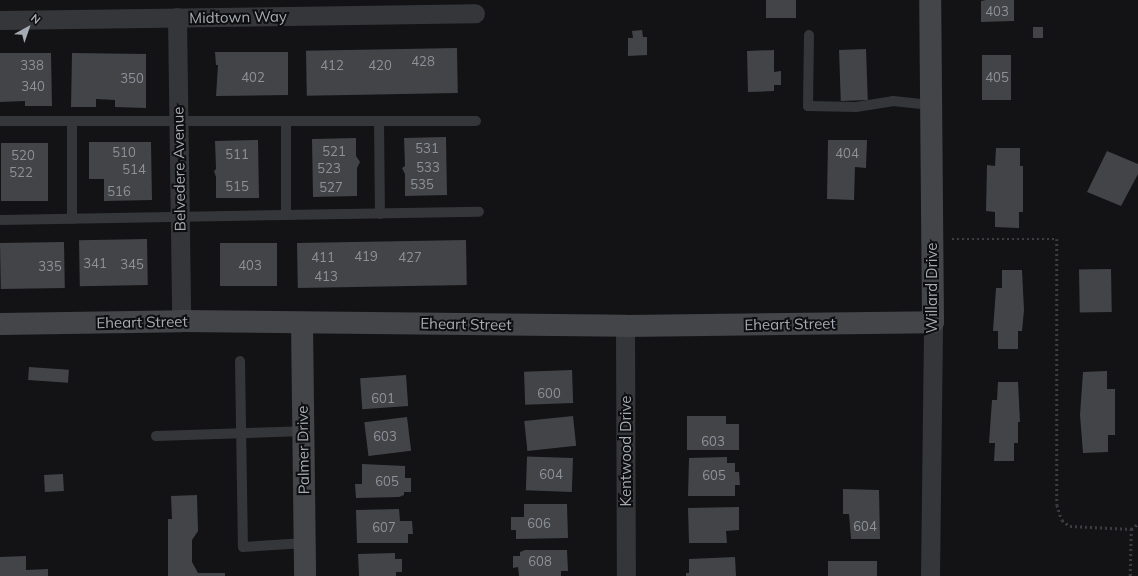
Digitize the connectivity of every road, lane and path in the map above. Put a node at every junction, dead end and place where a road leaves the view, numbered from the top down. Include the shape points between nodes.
1 (930, 0) edge
2 (475, 13) dead end
3 (177, 17) junction
4 (0, 20) edge
5 (809, 35) dead end
6 (931, 105) junction
7 (0, 121) edge
8 (72, 121) junction
9 (178, 121) junction
10 (286, 121) junction
11 (379, 121) junction
12 (476, 121) dead end
13 (479, 212) dead end
14 (380, 214) junction
15 (286, 215) junction
16 (179, 217) junction
17 (72, 219) junction
18 (0, 220) edge
19 (932, 239) junction
20 (181, 321) junction
21 (933, 322) junction
22 (302, 323) junction
23 (0, 324) edge
24 (625, 326) junction
25 (240, 361) dead end
26 (303, 431) junction
27 (242, 433) junction
28 (156, 436) dead end
29 (1138, 524) edge
30 (1131, 529) junction
31 (305, 543) junction
32 (305, 576) edge
33 (626, 576) edge
34 (930, 576) edge
35 (1130, 576) edge

1 - 6 street, Willard Drive
2 - 3 street, Midtown Way
3 - 4 street, Midtown Way
3 - 9 street, Belvedere Avenue
5 - 6 lane via 808,106 856,107 893,101
6 - 19 street, Willard Drive
7 - 8 lane
8 - 9 lane
8 - 17 lane
9 - 10 lane
9 - 16 street, Belvedere Avenue
10 - 11 lane
10 - 15 lane
11 - 12 lane
11 - 14 lane
13 - 14 lane
14 - 15 lane
15 - 16 lane
16 - 17 lane
16 - 20 street, Belvedere Avenue
17 - 18 lane
19 - 21 street, Willard Drive
19 - 30 path via 1057,239 1058,505 1062,520 1070,526
20 - 22 street, Eheart Street
20 - 23 street, Eheart Street
21 - 24 street, Eheart Street
21 - 34 street, Willard Drive
22 - 24 street, Eheart Street
22 - 26 street, Palmer Drive
24 - 33 street, Kentwood Drive
25 - 27 lane
26 - 27 lane
26 - 31 street, Palmer Drive
27 - 28 lane
27 - 31 lane via 243,547
29 - 30 path
30 - 35 path
31 - 32 street, Palmer Drive

